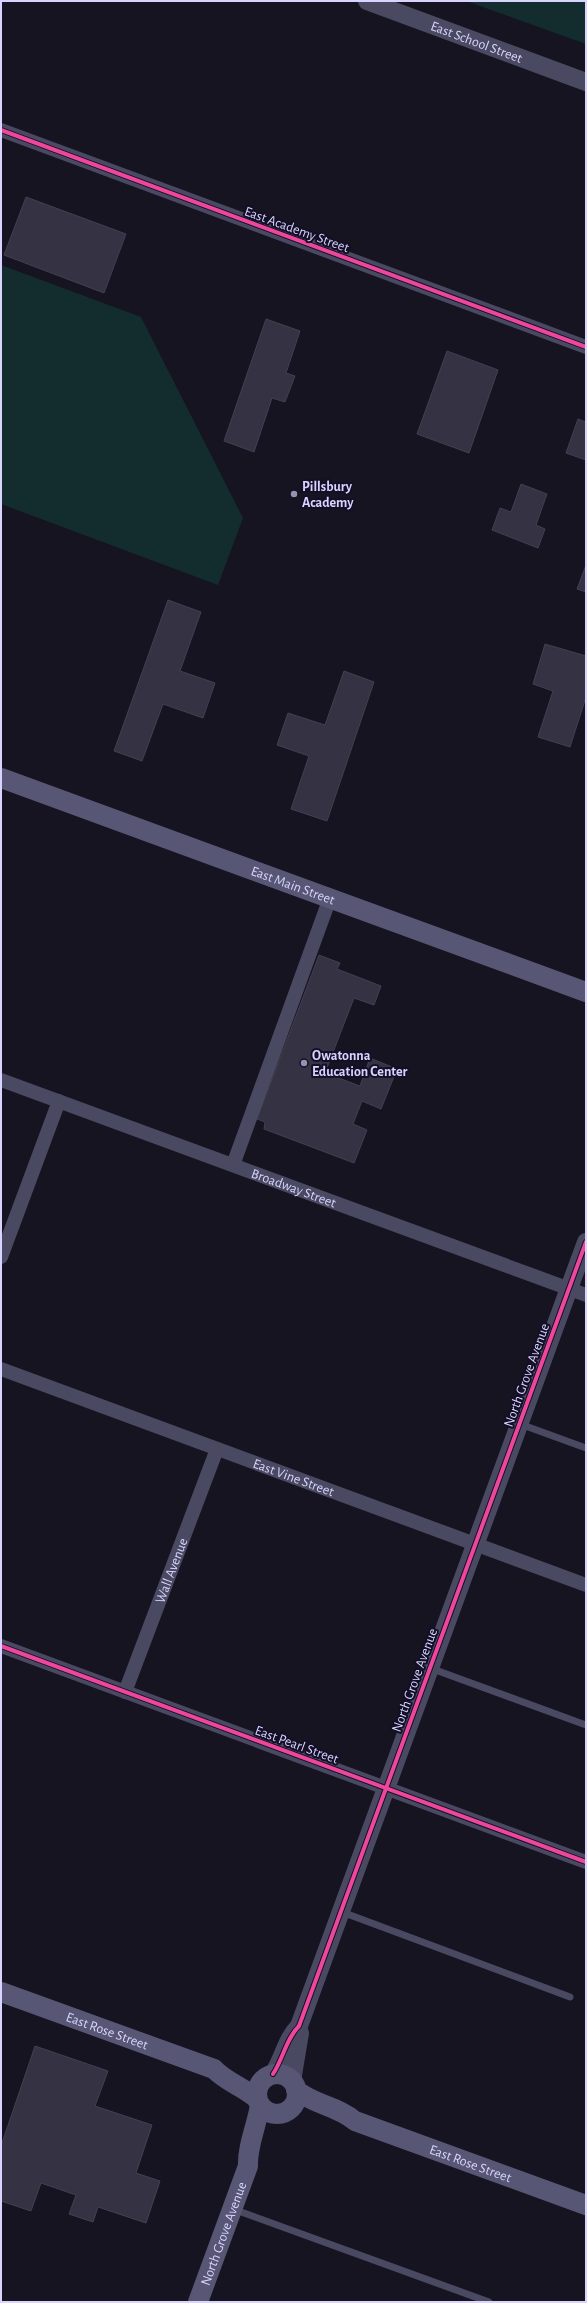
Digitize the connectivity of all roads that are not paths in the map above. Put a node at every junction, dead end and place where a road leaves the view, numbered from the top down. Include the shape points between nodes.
1 (367, 1) edge
2 (385, 4) edge
3 (586, 82) edge
4 (1, 130) edge
5 (586, 347) edge
6 (1, 778) edge
7 (330, 898) junction
8 (586, 992) edge
9 (1, 1080) edge
10 (58, 1101) junction
11 (233, 1165) junction
12 (586, 1242) edge
13 (1, 1257) edge
14 (569, 1288) junction
15 (586, 1295) edge
16 (1, 1369) edge
17 (520, 1423) junction
18 (217, 1448) junction
19 (586, 1448) edge
20 (476, 1544) junction
21 (586, 1585) edge
22 (1, 1646) edge
23 (430, 1668) junction
24 (124, 1692) junction
25 (586, 1725) edge
26 (386, 1788) junction
27 (586, 1862) edge
28 (341, 1912) junction
29 (1, 1992) edge
30 (570, 1997) dead end
31 (299, 2026) junction
32 (214, 2070) junction
33 (268, 2076) junction
34 (294, 2086) junction
35 (259, 2102) junction
36 (283, 2112) junction
37 (355, 2121) junction
38 (248, 2166) junction
39 (586, 2205) edge
40 (233, 2209) junction
41 (198, 2302) edge
42 (489, 2302) edge

1 - 2 street, East School Street
2 - 3 street, East School Street
4 - 5 street, East Academy Street
6 - 7 main road, East Main Street
7 - 8 main road, East Main Street
7 - 11 street
9 - 10 street, Broadway Street
10 - 11 street, Broadway Street
10 - 13 street
11 - 14 street, Broadway Street
12 - 14 street, North Grove Avenue
14 - 15 street, Broadway Street
14 - 17 street, North Grove Avenue
16 - 18 street, East Vine Street
17 - 19 lane
17 - 20 street, North Grove Avenue
18 - 20 street, East Vine Street
18 - 24 street, Wall Avenue
20 - 21 street, East Vine Street
20 - 23 street, North Grove Avenue
22 - 24 street, East Pearl Street
23 - 25 lane
23 - 26 street, North Grove Avenue
24 - 26 street, East Pearl Street
26 - 27 street, East Pearl Street
26 - 28 street, North Grove Avenue
28 - 30 lane
28 - 31 street, North Grove Avenue
29 - 32 main road, East Rose Street
31 - 33 street, North Grove Avenue via 293,2033 279,2065
31 - 34 street, North Grove Avenue
32 - 33 main road, East Rose Street via 222,2068 242,2075
32 - 35 main road, East Rose Street via 220,2076 248,2090
33 - 34 main road via 284,2076
33 - 35 main road via 258,2087
34 - 36 main road via 294,2102
34 - 37 main road, East Rose Street via 314,2102 347,2114
35 - 36 main road via 268,2112
35 - 38 main road, North Grove Avenue via 258,2124 248,2155
36 - 37 main road, East Rose Street via 344,2122
36 - 38 main road, North Grove Avenue via 257,2158
37 - 39 main road, East Rose Street
38 - 40 main road, North Grove Avenue
40 - 41 main road, North Grove Avenue
40 - 42 lane

